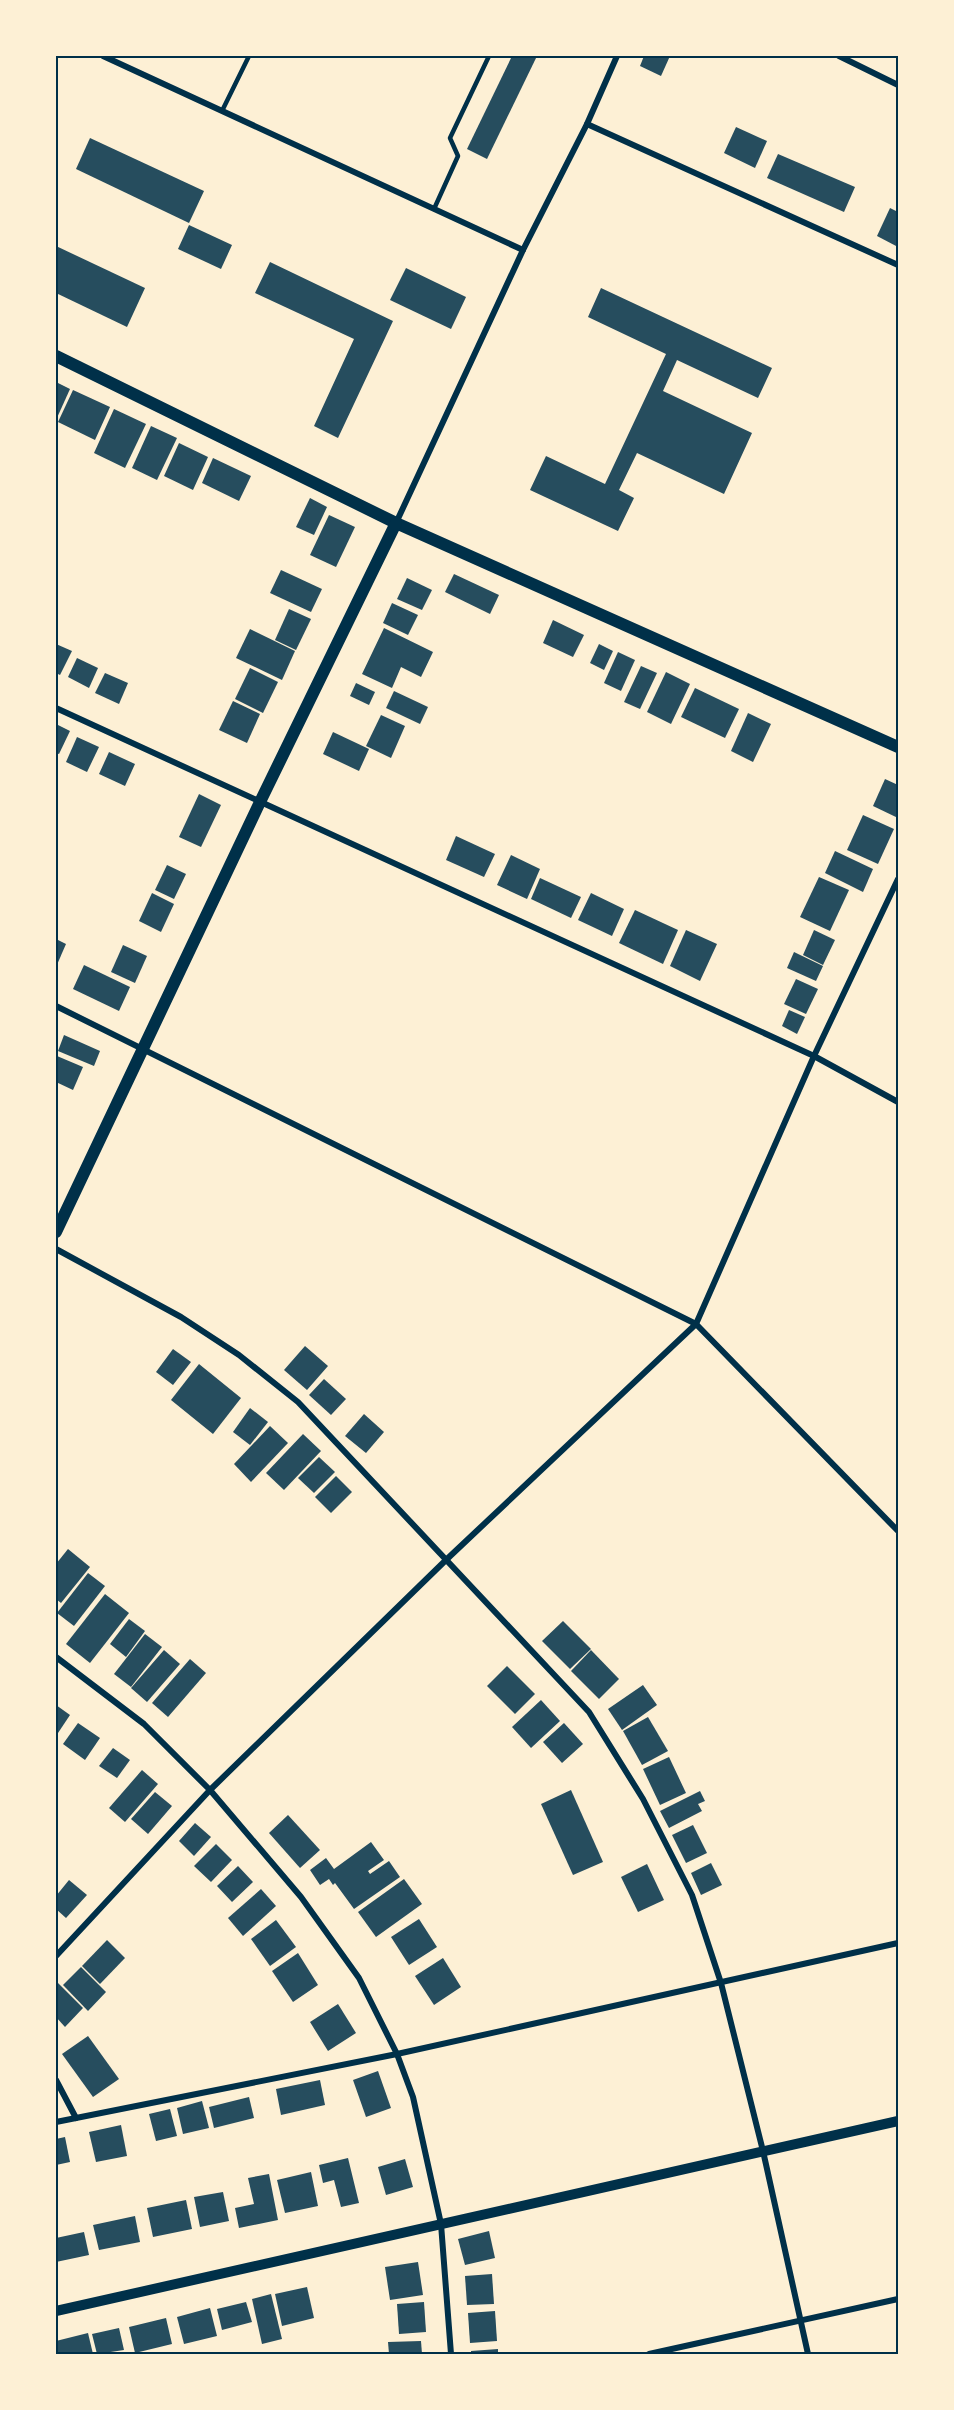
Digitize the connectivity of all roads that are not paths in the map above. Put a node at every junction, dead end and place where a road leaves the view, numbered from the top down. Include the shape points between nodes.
1 (104, 56) edge
2 (249, 56) edge
3 (489, 56) edge
4 (617, 56) edge
5 (838, 56) edge
6 (898, 85) edge
7 (222, 111) junction
8 (587, 124) junction
9 (434, 209) junction
10 (523, 250) junction
11 (898, 265) edge
12 (56, 356) edge
13 (396, 523) junction
14 (56, 708) edge
15 (898, 747) edge
16 (260, 802) junction
17 (898, 879) edge
18 (56, 1006) edge
19 (143, 1049) junction
20 (814, 1056) junction
21 (898, 1102) edge
22 (56, 1232) edge
23 (56, 1249) edge
24 (696, 1324) junction
25 (898, 1531) edge
26 (447, 1559) junction
27 (56, 1657) edge
28 (210, 1790) junction
29 (898, 1943) edge
30 (56, 1956) edge
31 (721, 1983) junction
32 (397, 2054) junction
33 (56, 2080) edge
34 (76, 2118) junction
35 (898, 2121) edge
36 (56, 2122) edge
37 (763, 2151) junction
38 (441, 2224) junction
39 (898, 2299) edge
40 (56, 2311) edge
41 (801, 2320) junction
42 (451, 2355) edge
43 (649, 2355) edge
44 (808, 2355) edge

1 - 7 street
2 - 7 lane
3 - 9 lane via 450,138 458,156
4 - 8 street
5 - 6 street
7 - 9 street
8 - 10 street
8 - 11 street
9 - 10 street
10 - 13 street
12 - 13 main road
13 - 15 main road
13 - 16 main road
14 - 16 street
16 - 19 main road
16 - 20 street
17 - 20 street
18 - 19 street
19 - 22 main road
19 - 24 street
20 - 21 street
20 - 24 street
23 - 26 street via 181,1317 298,1402
24 - 25 street
24 - 26 street
26 - 28 street
26 - 31 street via 589,1712 643,1799 692,1895
27 - 28 street via 144,1724
28 - 30 street
28 - 32 street via 301,1897 359,1978
29 - 31 street
31 - 32 street
31 - 37 street
32 - 34 street
32 - 38 street via 413,2097
33 - 34 street
34 - 36 street
35 - 37 street
37 - 38 street
37 - 41 street
38 - 40 street
38 - 42 street
39 - 41 street
41 - 43 street
41 - 44 street

